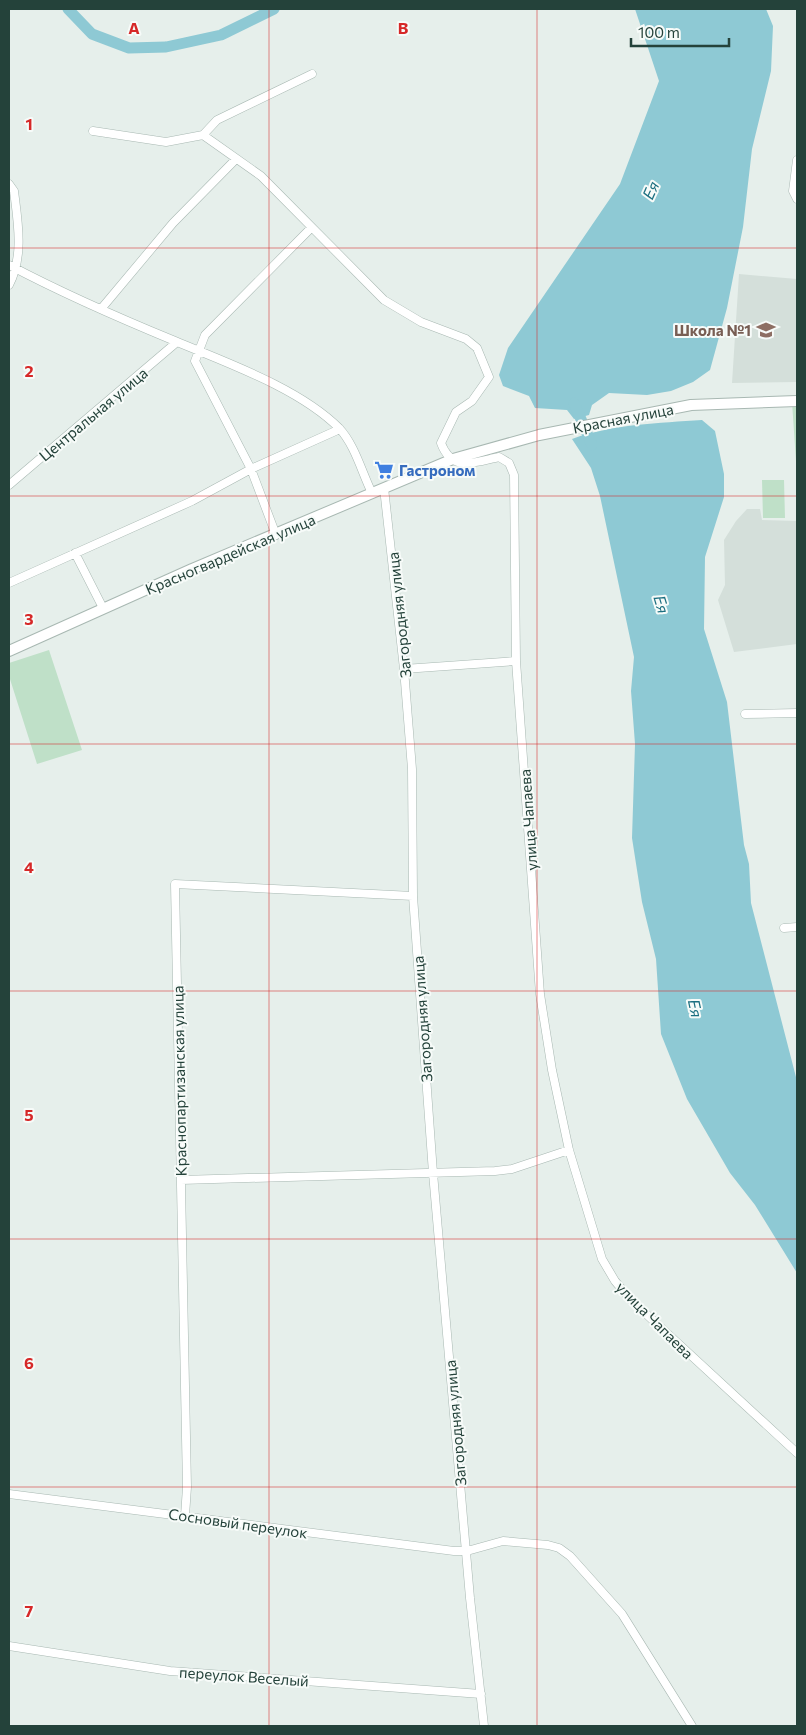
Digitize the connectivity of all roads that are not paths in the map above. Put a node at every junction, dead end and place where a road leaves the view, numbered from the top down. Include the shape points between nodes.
1 (312, 74) dead end
2 (93, 131) dead end
3 (202, 136) junction
4 (236, 159) junction
5 (797, 160) edge
6 (9, 184) edge
7 (796, 198) edge
8 (312, 228) junction
9 (9, 265) edge
10 (17, 270) junction
11 (9, 285) edge
12 (101, 309) junction
13 (177, 342) junction
14 (200, 350) junction
15 (797, 401) edge
16 (340, 429) junction
17 (453, 459) junction
18 (251, 468) junction
19 (9, 485) edge
20 (384, 488) junction
21 (372, 493) junction
22 (276, 535) junction
23 (75, 553) junction
24 (9, 583) edge
25 (103, 608) junction
26 (9, 652) edge
27 (516, 661) junction
28 (404, 668) junction
29 (797, 713) edge
30 (745, 714) dead end
31 (413, 896) junction
32 (797, 927) edge
33 (784, 928) dead end
34 (569, 1150) junction
35 (433, 1173) junction
36 (181, 1180) junction
37 (797, 1453) edge
38 (9, 1494) edge
39 (185, 1516) junction
40 (467, 1551) junction
41 (9, 1646) edge
42 (481, 1694) junction
43 (484, 1726) edge
44 (692, 1726) edge

1 - 3 street via 217,120
2 - 3 street via 166,142
3 - 4 street
4 - 8 street via 261,176
4 - 12 street via 173,223
5 - 7 street via 793,192
6 - 10 street via 14,191 19,252
8 - 14 street via 205,335
8 - 17 street via 384,300 421,322 466,339 477,348 489,377 472,401 456,412 441,444 445,454
9 - 10 street
10 - 11 street
10 - 12 street
12 - 13 street
13 - 14 street
13 - 19 street, Центральная улица
14 - 16 street via 284,389
14 - 18 street via 196,361
15 - 17 street, Красная улица via 691,404 539,435
16 - 18 street
16 - 21 street
17 - 20 street, Красногвардейская улица
17 - 27 street, улица Чапаева via 467,465 499,457 509,463 515,488
18 - 22 street
18 - 23 street via 192,501
20 - 21 street, Красногвардейская улица
20 - 28 street, Загородняя улица
21 - 22 street, Красногвардейская улица
22 - 25 street, Красногвардейская улица
23 - 24 street
23 - 25 street
25 - 26 street, Красногвардейская улица
27 - 28 street
27 - 34 street, улица Чапаева via 540,994
28 - 31 street, Загородняя улица via 412,768
29 - 30 street
31 - 35 street, Загородняя улица
31 - 36 street, Краснопартизанская улица via 175,884
32 - 33 street
34 - 35 street via 512,1169
34 - 37 street, улица Чапаева via 602,1259 615,1281
35 - 36 street
35 - 40 street, Загородняя улица
36 - 39 street, Краснопартизанская улица
38 - 39 street, Сосновый переулок
39 - 40 street, Сосновый переулок
40 - 42 street, Загородняя улица
40 - 44 street via 511,1541 553,1546 570,1556 622,1614
41 - 42 street, переулок Веселый via 170,1671
42 - 43 street, Загородняя улица

